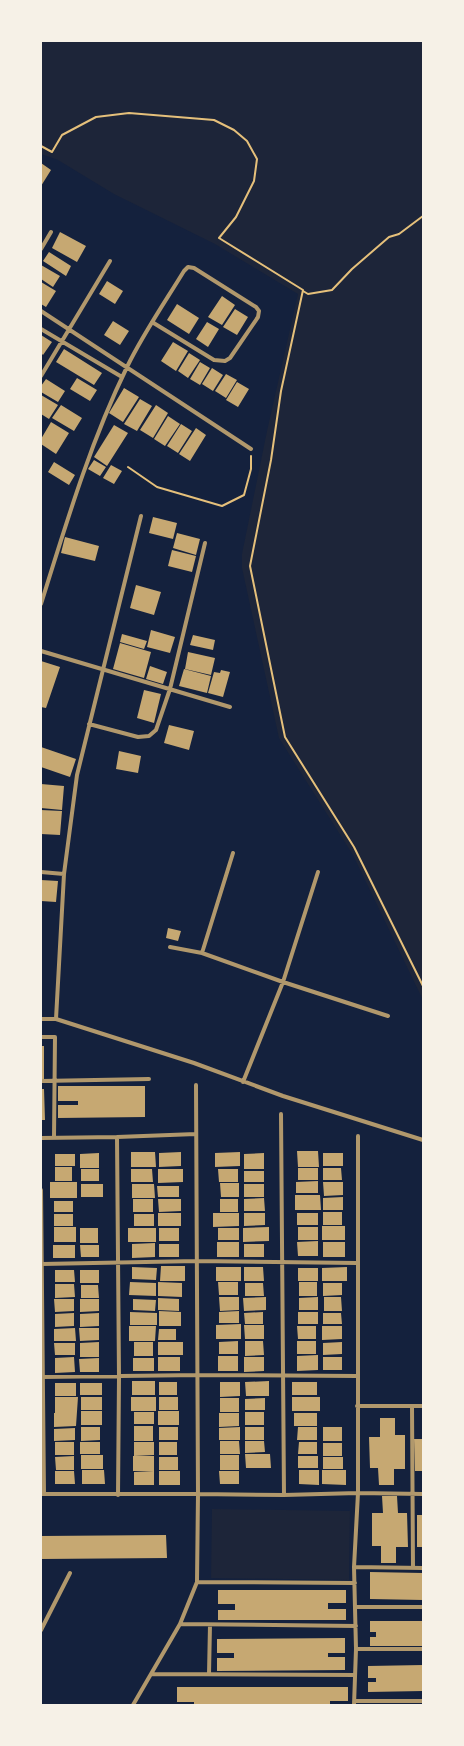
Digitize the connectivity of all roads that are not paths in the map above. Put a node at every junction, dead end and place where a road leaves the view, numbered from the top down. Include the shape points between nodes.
1 (51, 232) dead end
2 (41, 249) edge
3 (110, 261) dead end
4 (41, 312) edge
5 (152, 322) junction
6 (41, 329) edge
7 (69, 329) junction
8 (61, 342) junction
9 (127, 366) junction
10 (41, 376) edge
11 (122, 378) junction
12 (251, 449) road end
13 (141, 516) dead end
14 (204, 542) dead end
15 (41, 604) edge
16 (41, 651) edge
17 (103, 670) junction
18 (170, 690) junction
19 (230, 707) dead end
20 (89, 724) junction
21 (233, 853) dead end
22 (41, 872) edge
23 (318, 872) dead end
24 (64, 874) junction
25 (170, 947) dead end
26 (202, 953) junction
27 (282, 982) junction
28 (388, 1016) dead end
29 (41, 1019) edge
30 (56, 1019) junction
31 (41, 1037) edge
32 (149, 1079) dead end
33 (41, 1081) edge
34 (54, 1081) junction
35 (243, 1082) junction
36 (196, 1085) dead end
37 (281, 1114) dead end
38 (196, 1134) junction
39 (358, 1136) dead end
40 (54, 1137) junction
41 (117, 1137) junction
42 (41, 1138) edge
43 (423, 1140) edge
44 (41, 1190) edge
45 (197, 1261) junction
46 (118, 1262) junction
47 (283, 1263) junction
48 (357, 1263) junction
49 (42, 1264) junction
50 (199, 1375) junction
51 (284, 1375) junction
52 (357, 1376) junction
53 (42, 1377) junction
54 (119, 1377) junction
55 (357, 1406) junction
56 (412, 1406) junction
57 (423, 1406) edge
58 (358, 1493) junction
59 (42, 1494) edge
60 (198, 1494) junction
61 (413, 1494) junction
62 (423, 1494) edge
63 (118, 1495) junction
64 (284, 1495) junction
65 (354, 1567) junction
66 (413, 1568) junction
67 (423, 1568) edge
68 (70, 1573) dead end
69 (197, 1582) junction
70 (355, 1583) junction
71 (355, 1607) junction
72 (423, 1607) edge
73 (180, 1624) junction
74 (210, 1625) junction
75 (356, 1626) junction
76 (41, 1630) edge
77 (356, 1649) junction
78 (423, 1649) edge
79 (151, 1674) junction
80 (209, 1674) junction
81 (355, 1675) junction
82 (423, 1701) edge
83 (354, 1703) edge
84 (133, 1705) edge

1 - 2 street
3 - 7 street
4 - 7 street
5 - 5 street via 188,267 194,268 259,311 258,317 230,358 225,361 214,360
5 - 9 street
6 - 8 street
7 - 8 street
7 - 9 street
8 - 10 street
8 - 11 street
9 - 11 street
9 - 12 street
11 - 15 street via 82,474
13 - 17 street
14 - 18 street
16 - 17 street
17 - 18 street
17 - 20 street
18 - 19 street
18 - 20 street via 156,730 149,736 138,737
20 - 24 street via 77,775
21 - 26 street
22 - 24 street
23 - 27 street
24 - 30 street
25 - 26 street
26 - 27 street
27 - 28 street
27 - 35 street
29 - 30 street
30 - 35 street via 194,1063
31 - 34 street via 55,1037
32 - 34 street
33 - 34 street
34 - 40 street
35 - 43 street
36 - 38 street
37 - 47 street
38 - 41 street
38 - 45 street
39 - 48 street
40 - 41 street
40 - 42 street
41 - 46 street
44 - 49 street
45 - 46 street
45 - 47 street
45 - 50 street
46 - 49 street
46 - 54 street
47 - 48 street
47 - 51 street
48 - 52 street
49 - 53 street
50 - 51 street
50 - 54 street
50 - 60 street
51 - 52 street
51 - 64 street
52 - 55 street
53 - 54 street
53 - 59 street
54 - 63 street
55 - 56 street
55 - 58 street
56 - 57 street
56 - 61 street
58 - 61 street
58 - 64 street
58 - 65 street
59 - 63 street
60 - 63 street
60 - 64 street
60 - 69 street
61 - 62 street
61 - 66 street
65 - 66 street
65 - 70 street
66 - 67 street
68 - 76 street
69 - 70 street
69 - 73 street
70 - 71 street
71 - 72 street
71 - 75 street
73 - 74 street
73 - 79 street
74 - 75 street
74 - 80 street
75 - 77 street
77 - 78 street
77 - 81 street
79 - 80 street
79 - 84 street
80 - 81 street
81 - 83 street
82 - 83 street

